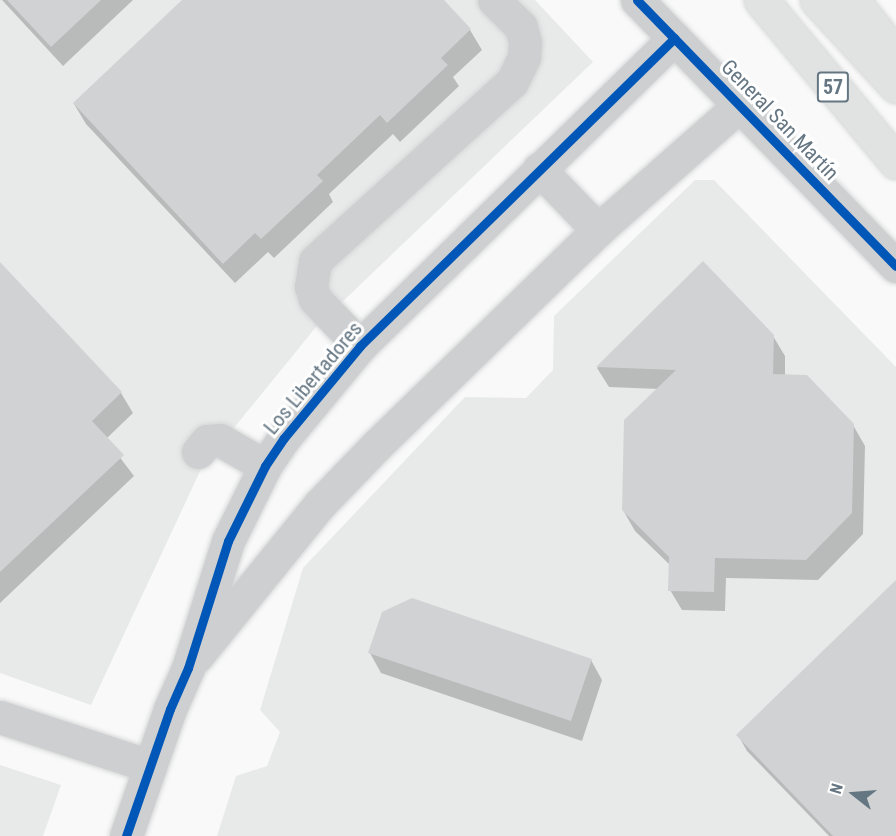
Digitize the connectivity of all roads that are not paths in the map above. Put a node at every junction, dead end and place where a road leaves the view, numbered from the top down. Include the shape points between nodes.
1 (494, 0) edge
2 (637, 0) edge
3 (761, 0) edge
4 (817, 0) edge
5 (852, 0) edge
6 (674, 38) junction
7 (896, 56) edge
8 (896, 86) edge
9 (740, 105) junction
10 (896, 162) edge
11 (539, 169) junction
12 (598, 230) junction
13 (896, 266) edge
14 (360, 346) junction
15 (198, 452) dead end
16 (265, 466) junction
17 (188, 668) junction
18 (0, 717) edge
19 (150, 766) junction
20 (126, 836) edge

1 - 14 street via 521,27 525,42 524,57 512,82 315,261 311,287 315,299
2 - 6 street, General San Martín
3 - 10 highway, 57
4 - 8 highway, 57
5 - 7 highway
6 - 9 street, General San Martín
6 - 11 street, Los Libertadores
9 - 12 street, Los Libertadores
9 - 13 street, General San Martín
11 - 12 street
11 - 14 street, Los Libertadores
12 - 17 street, Los Libertadores via 320,504
14 - 16 street, Los Libertadores via 304,411
15 - 16 street via 207,441 220,440
16 - 17 street, Los Libertadores via 228,541
17 - 19 street, Los Libertadores
18 - 19 street
19 - 20 street, Los Libertadores

